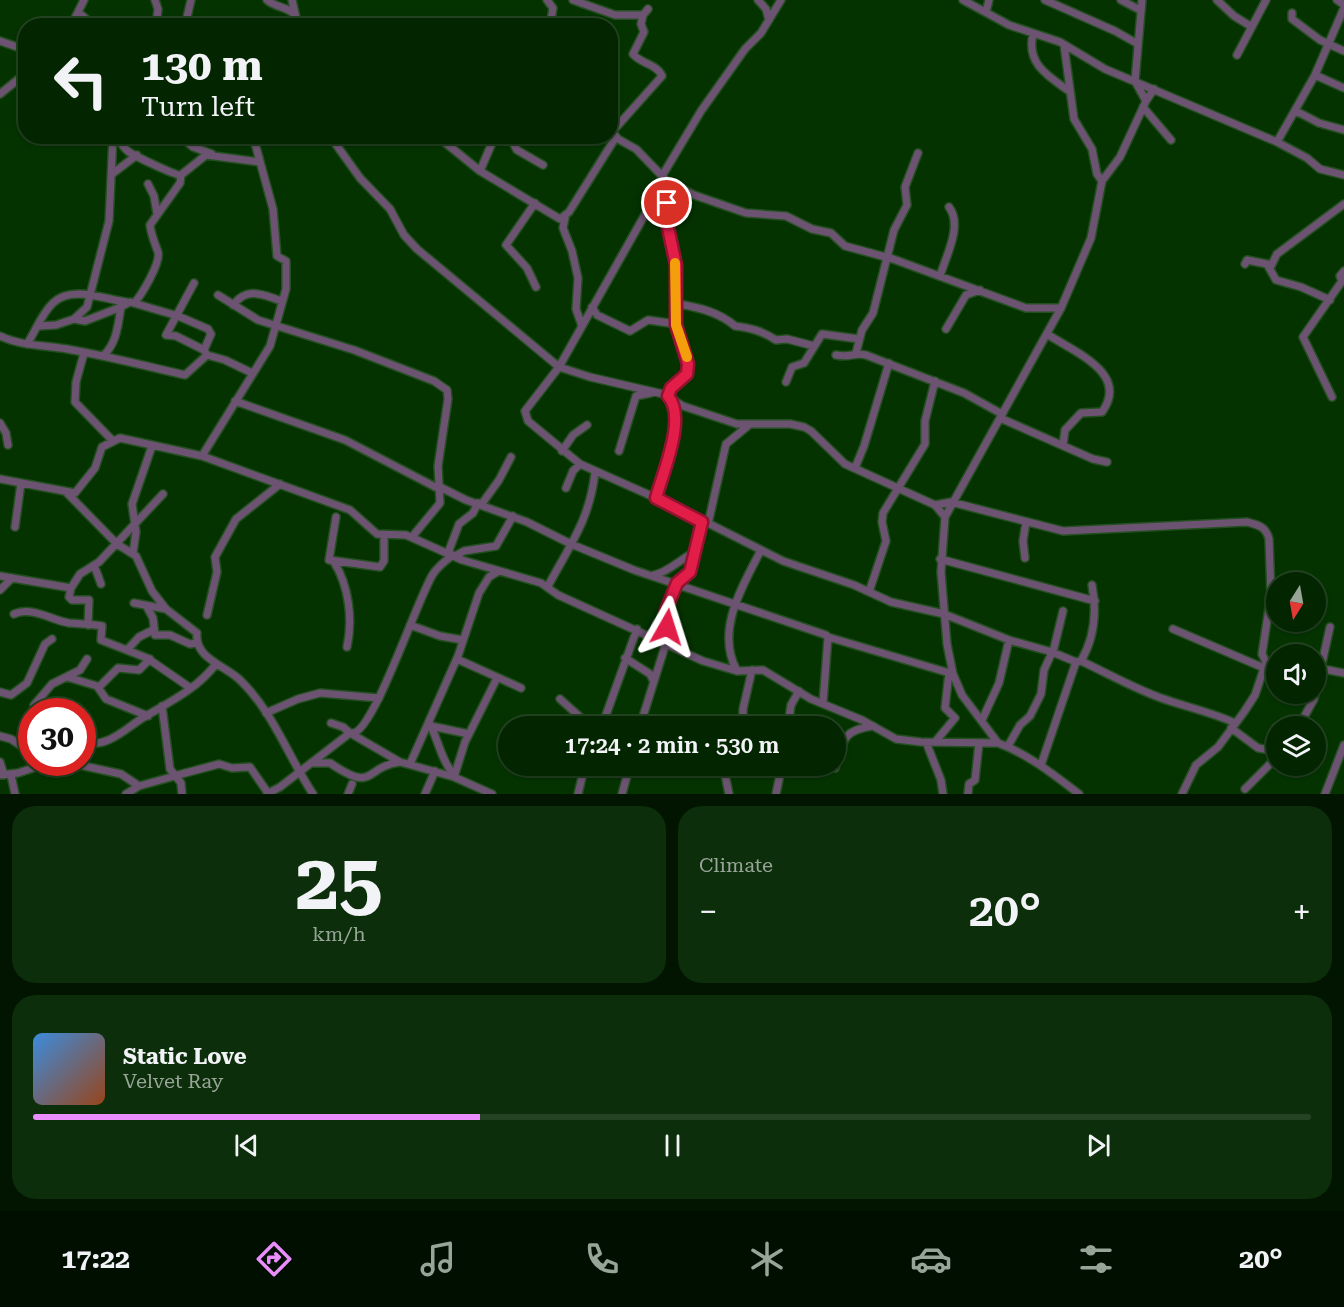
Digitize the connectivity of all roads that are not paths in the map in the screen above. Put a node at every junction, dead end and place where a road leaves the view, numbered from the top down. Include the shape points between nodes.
1 (84, 0) edge
2 (155, 0) edge
3 (191, 0) edge
4 (267, 0) edge
5 (292, 0) edge
6 (549, 0) edge
7 (573, 0) edge
8 (758, 0) edge
9 (781, 0) edge
10 (963, 0) edge
11 (988, 0) edge
12 (1045, 0) edge
13 (1121, 0) edge
14 (1142, 0) edge
15 (1218, 0) edge
16 (1266, 0) edge
17 (1337, 0) edge
18 (1344, 7) edge
19 (1140, 10) junction
20 (78, 12) junction
21 (986, 12) junction
22 (1292, 13) dead end
23 (294, 14) junction
24 (75, 18) edge
25 (85, 18) edge
26 (157, 18) edge
27 (187, 18) edge
28 (295, 18) edge
29 (551, 18) edge
30 (769, 20) junction
31 (1252, 27) junction
32 (1033, 34) junction
33 (0, 41) edge
34 (1138, 44) junction
35 (1328, 44) junction
36 (1064, 45) junction
37 (18, 47) edge
38 (1344, 51) edge
39 (1237, 55) dead end
40 (1315, 75) junction
41 (18, 79) edge
42 (1135, 81) junction
43 (1344, 88) edge
44 (1154, 89) junction
45 (1069, 92) junction
46 (0, 94) edge
47 (1144, 104) junction
48 (1296, 111) junction
49 (618, 126) edge
50 (1344, 130) edge
51 (618, 136) edge
52 (1171, 140) dead end
53 (1277, 142) junction
54 (114, 144) edge
55 (121, 144) edge
56 (189, 144) edge
57 (255, 144) edge
58 (336, 144) edge
59 (447, 144) edge
60 (492, 144) edge
61 (514, 144) edge
62 (610, 144) edge
63 (918, 153) dead end
64 (137, 155) junction
65 (213, 155) junction
66 (260, 162) junction
67 (543, 165) dead end
68 (480, 171) junction
69 (112, 174) junction
70 (1344, 174) edge
71 (181, 176) junction
72 (665, 179) junction
73 (1102, 181) junction
74 (148, 184) dead end
75 (681, 189) junction
76 (668, 196) junction
77 (535, 203) junction
78 (1344, 204) edge
79 (949, 207) dead end
80 (157, 214) junction
81 (565, 218) junction
82 (886, 257) junction
83 (1245, 264) dead end
84 (1270, 266) junction
85 (1344, 271) edge
86 (940, 276) junction
87 (194, 283) dead end
88 (536, 287) dead end
89 (980, 290) junction
90 (90, 295) junction
91 (218, 295) dead end
92 (1330, 300) junction
93 (282, 301) junction
94 (127, 304) junction
95 (678, 304) junction
96 (233, 305) junction
97 (592, 307) junction
98 (1061, 308) junction
99 (176, 315) junction
100 (74, 319) junction
101 (275, 324) junction
102 (676, 324) junction
103 (39, 326) junction
104 (582, 326) junction
105 (946, 329) dead end
106 (1047, 334) junction
107 (0, 336) edge
108 (859, 339) junction
109 (27, 344) junction
110 (814, 346) junction
111 (84, 352) junction
112 (206, 353) junction
113 (856, 353) junction
114 (836, 355) dead end
115 (103, 356) junction
116 (889, 363) junction
117 (559, 367) junction
118 (252, 373) junction
119 (935, 381) junction
120 (786, 382) dead end
121 (653, 392) junction
122 (1332, 396) dead end
123 (670, 399) junction
124 (235, 401) junction
125 (1001, 416) junction
126 (0, 423) edge
127 (587, 425) dead end
128 (749, 425) junction
129 (112, 440) junction
130 (8, 445) dead end
131 (1062, 445) junction
132 (153, 446) junction
133 (562, 451) junction
134 (619, 451) dead end
135 (202, 456) junction
136 (511, 457) dead end
137 (1107, 462) dead end
138 (580, 464) junction
139 (855, 468) junction
140 (595, 472) junction
141 (0, 479) edge
142 (21, 483) junction
143 (280, 484) junction
144 (440, 488) junction
145 (566, 488) dead end
146 (897, 488) junction
147 (66, 493) junction
148 (163, 494) dead end
149 (656, 498) junction
150 (951, 502) junction
151 (480, 504) junction
152 (935, 505) junction
153 (513, 516) junction
154 (336, 517) dead end
155 (945, 517) junction
156 (1026, 522) junction
157 (705, 523) junction
158 (135, 525) junction
159 (15, 527) dead end
160 (384, 535) junction
161 (412, 537) junction
162 (117, 544) junction
163 (571, 544) junction
164 (761, 550) junction
165 (695, 552) junction
166 (133, 553) junction
167 (452, 555) junction
168 (1025, 558) dead end
169 (940, 559) junction
170 (334, 562) junction
171 (94, 565) junction
172 (486, 568) junction
173 (499, 571) junction
174 (0, 576) edge
175 (652, 576) junction
176 (12, 578) junction
177 (487, 580) junction
178 (100, 584) dead end
179 (676, 584) junction
180 (1092, 585) dead end
181 (548, 586) junction
182 (71, 588) junction
183 (0, 590) edge
184 (869, 592) junction
185 (1095, 601) junction
186 (134, 603) dead end
187 (736, 606) junction
188 (147, 607) junction
189 (166, 609) junction
190 (1063, 611) dead end
191 (14, 614) dead end
192 (944, 614) junction
193 (207, 615) dead end
194 (88, 625) junction
195 (410, 625) junction
196 (1330, 627) dead end
197 (637, 629) junction
198 (1173, 629) dead end
199 (153, 630) junction
200 (828, 637) junction
201 (52, 639) dead end
202 (463, 640) junction
203 (1009, 640) junction
204 (665, 642) junction
205 (197, 643) junction
206 (1325, 644) edge
207 (347, 647) dead end
208 (127, 650) junction
209 (1052, 652) junction
210 (625, 658) junction
211 (87, 659) dead end
212 (150, 659) junction
213 (457, 659) junction
214 (1078, 662) junction
215 (216, 664) junction
216 (1265, 665) junction
217 (752, 670) junction
218 (1326, 670) edge
219 (737, 672) junction
220 (951, 673) junction
221 (1344, 673) edge
222 (67, 677) junction
223 (497, 678) junction
224 (653, 680) junction
225 (99, 687) junction
226 (189, 687) junction
227 (521, 688) dead end
228 (799, 691) junction
229 (0, 692) edge
230 (40, 698) edge
231 (379, 698) junction
232 (560, 699) dead end
233 (821, 703) junction
234 (162, 706) junction
235 (266, 713) junction
236 (148, 716) junction
237 (579, 716) edge
238 (608, 716) edge
239 (643, 716) edge
240 (743, 716) edge
241 (789, 716) edge
242 (982, 720) junction
243 (331, 723) dead end
244 (430, 724) junction
245 (1233, 725) junction
246 (873, 726) junction
247 (352, 733) junction
248 (469, 734) junction
249 (0, 736) edge
250 (846, 738) edge
251 (926, 742) junction
252 (935, 742) junction
253 (979, 743) junction
254 (998, 743) junction
255 (18, 744) edge
256 (96, 744) edge
257 (1344, 745) edge
258 (1008, 746) junction
259 (1266, 749) edge
260 (0, 762) edge
261 (400, 762) junction
262 (313, 763) junction
263 (410, 764) junction
264 (1041, 765) junction
265 (1266, 768) edge
266 (96, 769) edge
267 (435, 771) junction
268 (299, 773) junction
269 (5, 775) edge
270 (175, 776) junction
271 (454, 776) junction
272 (582, 776) edge
273 (627, 776) edge
274 (725, 776) edge
275 (780, 776) edge
276 (352, 784) junction
277 (139, 786) junction
278 (1245, 789) dead end
279 (968, 793) edge
280 (15, 794) edge
281 (126, 794) edge
282 (183, 794) edge
283 (268, 794) edge
284 (314, 794) edge
285 (348, 794) edge
286 (425, 794) edge
287 (492, 794) edge
288 (578, 794) edge
289 (622, 794) edge
290 (729, 794) edge
291 (776, 794) edge
292 (943, 794) edge
293 (1079, 794) edge
294 (1182, 794) edge
295 (1325, 794) edge

1 - 20 street
2 - 26 street
3 - 27 street
4 - 23 street
5 - 23 street
6 - 29 street
7 - 49 street via 615,15 646,12 641,24 644,32 633,54 659,69 662,76
8 - 30 street
9 - 30 street
10 - 21 street
11 - 21 street
12 - 34 street
13 - 19 street
14 - 19 street
15 - 31 street
16 - 31 street
17 - 18 street
18 - 35 street
19 - 34 street
20 - 24 street
20 - 25 street
21 - 32 street
22 - 35 street via 1295,23
23 - 28 street
30 - 72 street via 701,111
31 - 39 street
32 - 36 street
32 - 45 street via 1031,45 1038,69
33 - 37 street
34 - 42 street
35 - 38 street
35 - 40 street
36 - 42 street
36 - 45 street
40 - 43 street
40 - 48 street
41 - 46 street
42 - 44 street
42 - 47 street
44 - 47 street
44 - 53 street
45 - 73 street via 1074,119 1092,149
47 - 52 street
47 - 73 street via 1125,149
48 - 50 street
48 - 53 street
51 - 72 street
53 - 70 street via 1320,169
54 - 69 street
55 - 64 street
56 - 65 street
57 - 66 street
58 - 117 street via 360,178 390,209 417,249
59 - 68 street
60 - 68 street
61 - 67 street
62 - 81 street
63 - 82 street via 905,187 907,206
64 - 69 street
64 - 71 street
65 - 66 street
65 - 71 street via 199,160
66 - 93 street via 273,209 277,256 286,261
68 - 77 street
69 - 90 street via 109,221
71 - 80 street
72 - 75 street
72 - 76 street
72 - 97 street
73 - 98 street via 1091,238
74 - 80 street
75 - 76 street
75 - 82 street via 733,210 786,216 831,233 840,244
76 - 95 street via 666,218 676,265
77 - 81 street via 554,216
77 - 88 street via 506,245 527,268
78 - 84 street via 1277,254
79 - 86 street via 956,218 955,227
80 - 94 street via 150,228 159,253 157,263 142,294
81 - 104 street via 563,228 578,278 576,309
82 - 86 street
82 - 108 street via 873,313
83 - 84 street via 1247,260
84 - 92 street via 1276,280
85 - 92 street
86 - 89 street
87 - 99 street
89 - 98 street via 1026,308
89 - 105 street via 966,295
90 - 94 street
90 - 100 street via 85,312
90 - 103 street via 70,294 54,302
91 - 96 street
92 - 122 street via 1303,340
93 - 96 street via 250,292
93 - 101 street
94 - 99 street
94 - 100 street via 85,321
94 - 115 street via 116,337
95 - 102 street
95 - 110 street via 710,312 729,319 735,326 747,326 776,340
96 - 101 street via 258,320
97 - 102 street via 597,315 630,331 648,320
97 - 104 street
98 - 106 street
99 - 112 street via 210,332
99 - 112 street via 166,335 176,336
100 - 103 street via 55,326
101 - 118 street via 270,346
101 - 144 street via 354,350 444,387 448,394 438,466
102 - 123 street via 688,369 671,388
103 - 109 street
104 - 117 street
106 - 125 street
106 - 131 street via 1104,372 1111,385 1110,400 1102,412 1081,413 1065,430
107 - 109 street
108 - 110 street via 827,333
108 - 113 street
109 - 111 street
110 - 120 street via 804,363 792,367
111 - 115 street
111 - 129 street via 75,402
112 - 115 street via 185,375
112 - 118 street
113 - 114 street via 851,357
113 - 116 street
116 - 119 street
116 - 139 street
117 - 121 street
117 - 133 street via 524,413
118 - 124 street
119 - 125 street
119 - 146 street via 925,420 925,444
121 - 123 street
121 - 134 street via 636,396
123 - 128 street
123 - 149 street via 676,423
124 - 135 street
124 - 144 street via 345,440
125 - 131 street
125 - 150 street
126 - 130 street
127 - 133 street via 573,435
128 - 139 street via 804,427 837,459
128 - 157 street via 726,444
129 - 132 street via 120,438
129 - 147 street via 102,447 84,484 75,493
131 - 137 street
132 - 135 street
132 - 158 street via 132,504
133 - 138 street
135 - 143 street
136 - 151 street
138 - 140 street
138 - 145 street
139 - 146 street
140 - 149 street
140 - 163 street via 592,500
141 - 142 street
142 - 147 street
142 - 159 street
143 - 160 street via 350,510 373,531
143 - 193 street via 236,519 214,557 217,572
144 - 151 street
144 - 161 street via 440,503
146 - 152 street
146 - 184 street via 882,518 886,541
147 - 162 street
148 - 158 street
149 - 157 street
150 - 152 street
150 - 155 street
150 - 156 street
151 - 153 street
151 - 167 street via 459,524
152 - 155 street
153 - 163 street
153 - 167 street via 496,546
154 - 170 street via 329,560
155 - 169 street
156 - 168 street
156 - 216 street via 1080,532 1247,522 1263,527 1269,539 1271,595 1262,654
157 - 164 street
157 - 165 street
158 - 162 street
158 - 166 street
160 - 161 street via 400,533
160 - 170 street via 384,561 380,567
161 - 167 street
162 - 166 street
162 - 171 street
163 - 175 street
163 - 181 street
164 - 184 street
164 - 187 street
165 - 175 street
165 - 179 street via 688,575
166 - 189 street via 148,585
167 - 172 street
167 - 195 street via 432,575
169 - 185 street
169 - 192 street
170 - 207 street via 341,573 349,612
171 - 178 street
171 - 182 street via 80,574
172 - 173 street
172 - 177 street
173 - 177 street
173 - 181 street
174 - 176 street
175 - 179 street
176 - 182 street
176 - 183 street
177 - 202 street
179 - 187 street
179 - 204 street via 666,610
180 - 185 street
181 - 197 street via 558,595
182 - 194 street via 72,600 89,600
184 - 192 street via 906,606
185 - 214 street via 1095,625
186 - 188 street
187 - 200 street
187 - 219 street via 728,648
188 - 189 street
188 - 199 street via 153,618
189 - 205 street via 197,633
190 - 209 street
191 - 194 street via 34,612
192 - 203 street
192 - 220 street
194 - 208 street via 102,626 101,640
195 - 202 street
195 - 231 street
196 - 206 street
197 - 204 street
197 - 210 street
198 - 216 street
199 - 205 street via 155,635 172,635 190,644
199 - 208 street
200 - 220 street
200 - 233 street
201 - 229 street via 45,644 25,686 11,695
202 - 213 street
203 - 209 street
203 - 242 street via 999,682
204 - 219 street
204 - 224 street
205 - 215 street
208 - 212 street
209 - 214 street
209 - 258 street via 1044,670 1041,694
210 - 224 street via 651,674
210 - 238 street
211 - 222 street via 80,670
212 - 225 street via 139,670 118,668
212 - 226 street
213 - 223 street
213 - 244 street
214 - 245 street via 1159,698 1211,712
214 - 264 street
215 - 226 street via 205,678
215 - 235 street via 240,679
216 - 245 street via 1255,695
217 - 219 street
217 - 228 street via 763,670
217 - 240 street
218 - 221 street
220 - 242 street
220 - 252 street via 945,708 955,718
222 - 225 street
222 - 230 street via 52,684
223 - 227 street
223 - 248 street
224 - 239 street
225 - 236 street via 106,699
226 - 234 street via 182,698
228 - 233 street
228 - 241 street
231 - 235 street via 320,693
231 - 247 street via 361,729
232 - 237 street
233 - 246 street
234 - 236 street
234 - 270 street via 170,769
235 - 268 street
236 - 256 street via 114,738
242 - 254 street
243 - 247 street
244 - 248 street
244 - 263 street
244 - 271 street
245 - 259 street via 1258,748
245 - 294 street via 1213,752 1196,765
246 - 250 street via 853,730
246 - 251 street via 896,739
247 - 261 street
247 - 262 street
248 - 271 street
249 - 255 street
251 - 252 street
251 - 292 street
252 - 253 street
253 - 254 street
253 - 279 street via 975,780 969,784
254 - 258 street
257 - 295 street
258 - 264 street
260 - 269 street
261 - 263 street
261 - 276 street via 386,767 366,785
262 - 268 street
262 - 276 street via 330,763
263 - 267 street
264 - 293 street
265 - 278 street
266 - 277 street via 121,774
267 - 271 street
267 - 286 street
268 - 283 street
268 - 284 street
269 - 280 street
270 - 277 street
270 - 282 street
270 - 283 street via 219,765 250,766
271 - 287 street
272 - 288 street
273 - 289 street
274 - 290 street
275 - 291 street
276 - 285 street
277 - 281 street

